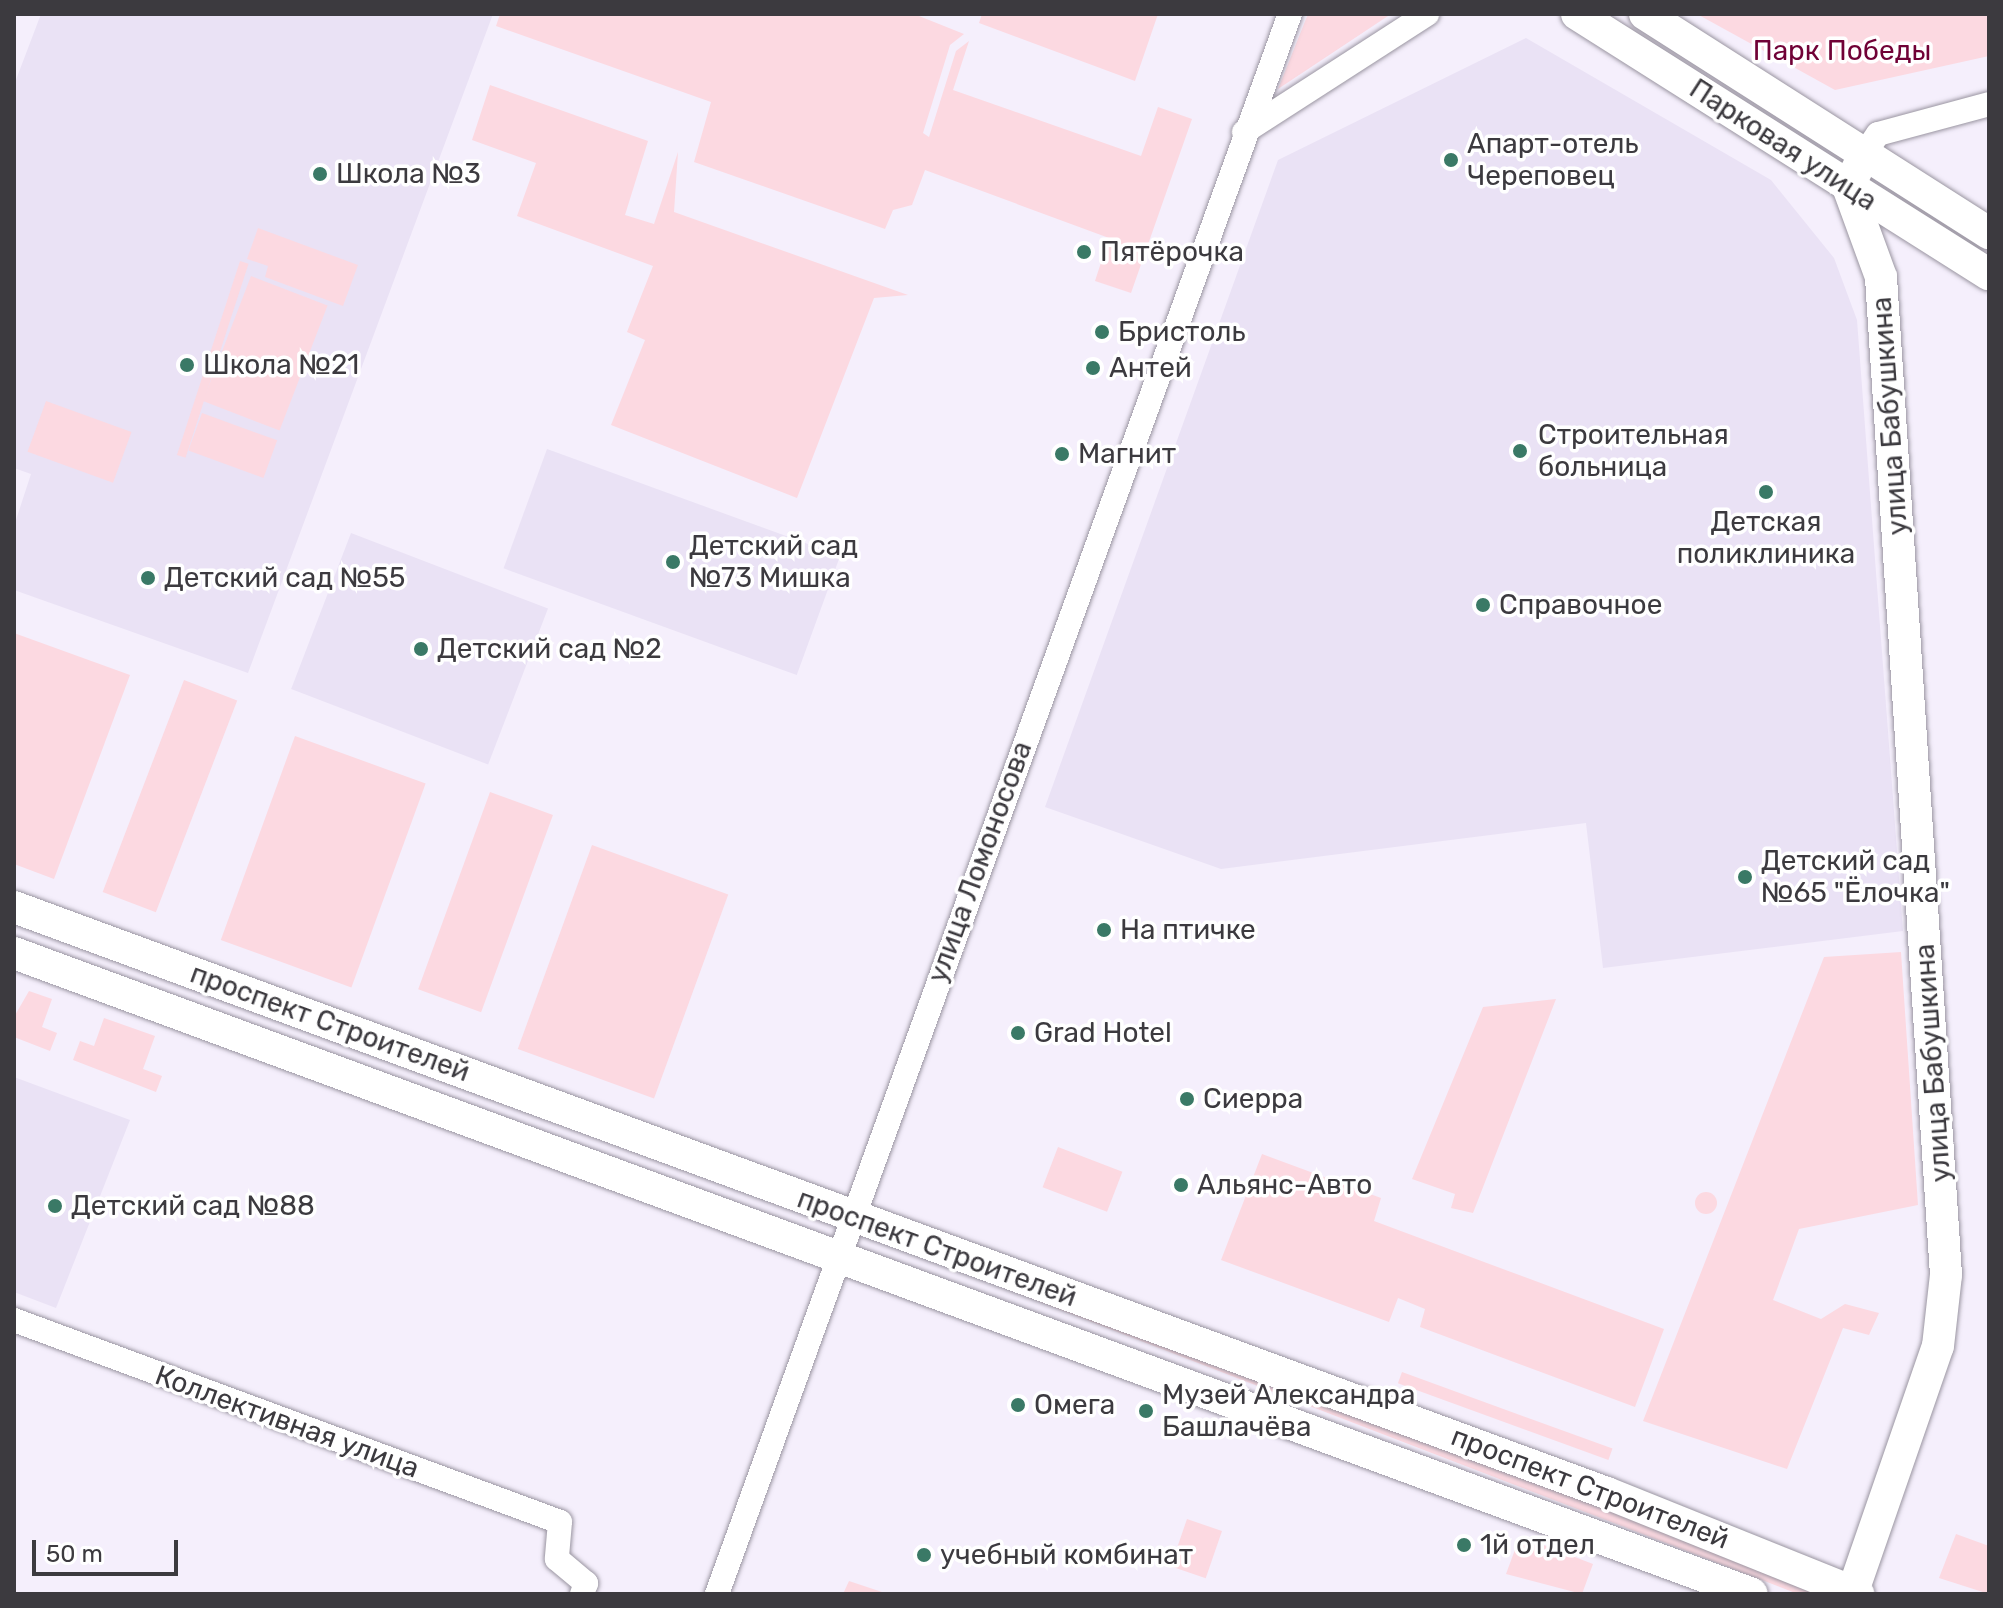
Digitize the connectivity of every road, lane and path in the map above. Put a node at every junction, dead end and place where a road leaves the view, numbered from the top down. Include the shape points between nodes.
1 (1290, 14) edge
2 (1427, 14) edge
3 (1577, 14) edge
4 (1645, 14) edge
5 (1989, 104) edge
6 (1244, 132) junction
7 (1865, 153) junction
8 (1848, 187) junction
9 (1989, 233) edge
10 (1989, 274) edge
11 (14, 907) edge
12 (14, 953) edge
13 (853, 1216) junction
14 (838, 1258) junction
15 (14, 1320) edge
16 (1855, 1592) edge
17 (582, 1594) edge
18 (717, 1594) edge
19 (1752, 1594) edge

1 - 6 street, улица Ломоносова
2 - 6 street
3 - 8 main road, Парковая улица
4 - 7 main road, Парковая улица
5 - 7 street via 1878,134
6 - 13 street, улица Ломоносова
7 - 8 main road
7 - 9 main road, Парковая улица
8 - 10 main road, Парковая улица
8 - 16 main road, улица Бабушкина via 1881,277 1946,1275 1938,1346
11 - 13 main road, проспект Строителей
12 - 14 main road, проспект Строителей
13 - 14 street, улица Ломоносова
13 - 16 main road, проспект Строителей
14 - 18 street, улица Ломоносова
14 - 19 main road, проспект Строителей
15 - 17 street, Коллективная улица via 560,1522 557,1559 586,1583

